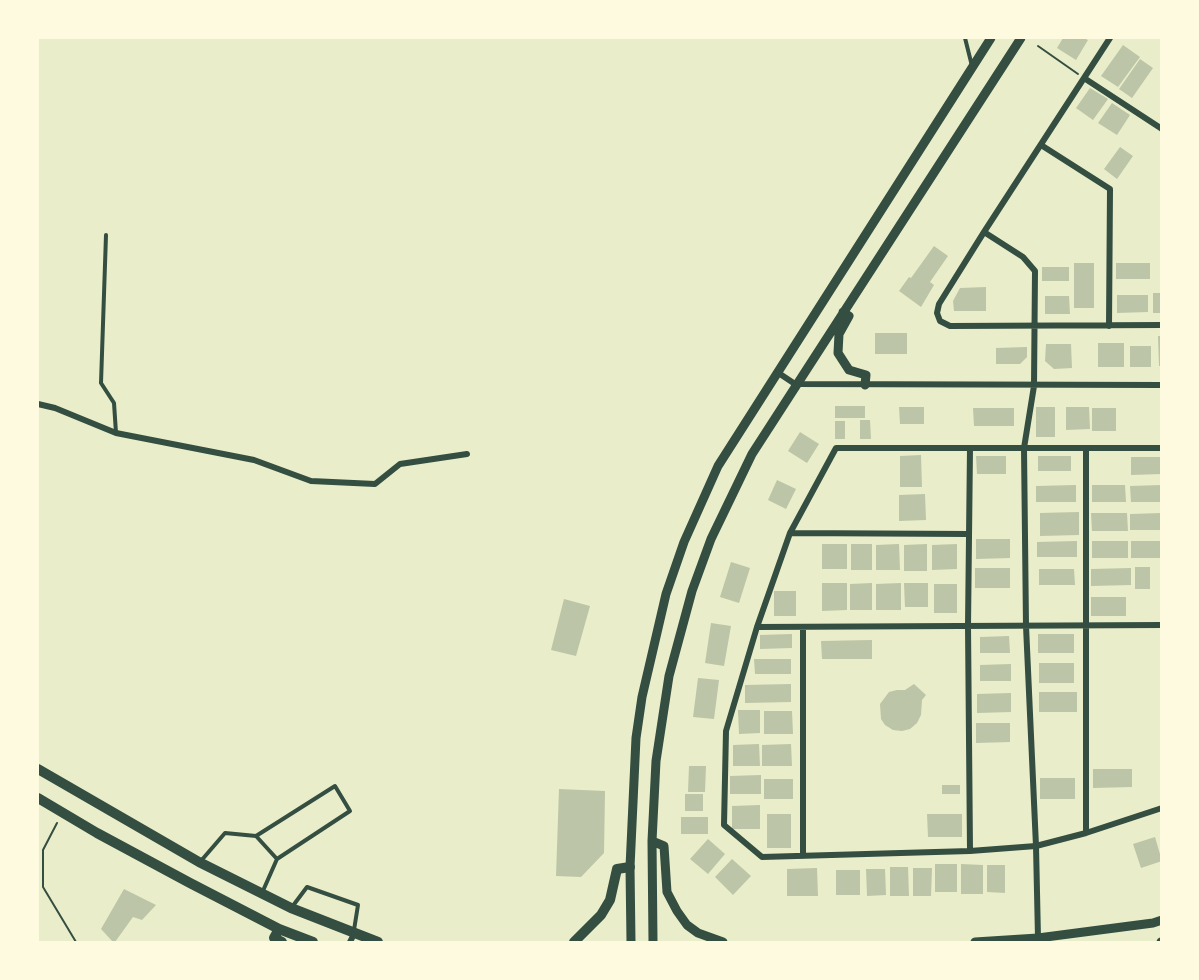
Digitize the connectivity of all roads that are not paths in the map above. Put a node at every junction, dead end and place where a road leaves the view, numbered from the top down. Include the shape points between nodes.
1 (965, 38) edge
2 (992, 38) edge
3 (1021, 38) edge
4 (1110, 38) edge
5 (972, 67) junction
6 (1084, 78) junction
7 (1161, 129) edge
8 (1041, 145) junction
9 (984, 232) junction
10 (106, 235) dead end
11 (843, 312) junction
12 (1036, 324) junction
13 (1161, 325) edge
14 (1108, 326) junction
15 (777, 372) junction
16 (795, 384) junction
17 (865, 385) junction
18 (1161, 385) edge
19 (1034, 386) junction
20 (38, 404) edge
21 (116, 433) junction
22 (970, 448) junction
23 (1024, 448) junction
24 (1086, 448) junction
25 (1161, 448) edge
26 (467, 454) dead end
27 (790, 533) junction
28 (968, 534) junction
29 (968, 626) junction
30 (1026, 626) junction
31 (1086, 626) junction
32 (1161, 626) edge
33 (757, 627) junction
34 (803, 627) junction
35 (38, 769) edge
36 (38, 798) edge
37 (1161, 808) edge
38 (1086, 833) junction
39 (256, 836) junction
40 (652, 841) junction
41 (1036, 846) junction
42 (970, 851) junction
43 (803, 856) junction
44 (277, 859) junction
45 (199, 862) junction
46 (630, 867) junction
47 (262, 894) junction
48 (291, 908) junction
49 (1161, 920) edge
50 (279, 929) junction
51 (352, 938) edge
52 (1038, 938) junction
53 (282, 942) edge
54 (313, 942) edge
55 (378, 942) edge
56 (574, 942) edge
57 (631, 942) edge
58 (653, 942) edge
59 (723, 942) edge
60 (975, 942) edge

1 - 5 lane
2 - 5 street
3 - 11 street
4 - 6 street
5 - 15 street
6 - 7 street
6 - 8 street
8 - 9 street
8 - 14 street via 1110,189
9 - 12 street via 1023,257 1035,271
9 - 12 street via 939,304 940,321 950,326
10 - 21 lane via 101,383 114,404
11 - 16 street
11 - 17 street via 849,316 839,334 838,353 849,370 866,375
12 - 14 street
12 - 19 street
13 - 14 street
15 - 16 street
15 - 46 street via 718,466 666,594 636,738
16 - 17 street
16 - 40 street via 732,494 692,591 669,676 656,761
17 - 19 street
18 - 19 street
19 - 23 street
20 - 21 street
21 - 26 street via 254,460 311,481 375,484 400,464
22 - 23 street
22 - 27 street via 836,448
22 - 28 street
23 - 24 street
23 - 30 street
24 - 25 street
24 - 31 street
27 - 28 street
27 - 33 street
28 - 29 street
29 - 30 street
29 - 34 street
29 - 42 street
30 - 31 street
30 - 41 street
31 - 32 street
31 - 38 street
33 - 34 street
33 - 43 street via 726,731 724,825 762,857
34 - 43 street
35 - 45 main road
36 - 50 main road
37 - 38 street
38 - 41 street
39 - 44 lane
39 - 44 lane via 335,786 350,811
39 - 45 lane via 225,833
40 - 58 street
40 - 59 street via 664,846 667,892 677,911 698,933
41 - 42 street
41 - 52 street
42 - 43 street
44 - 47 lane
45 - 47 main road
46 - 56 main road via 617,869 610,900
46 - 57 street
47 - 48 main road
48 - 51 main road
48 - 51 lane via 307,887 358,905
49 - 52 street
50 - 53 main road via 274,938
50 - 54 main road
51 - 55 main road
52 - 60 street

